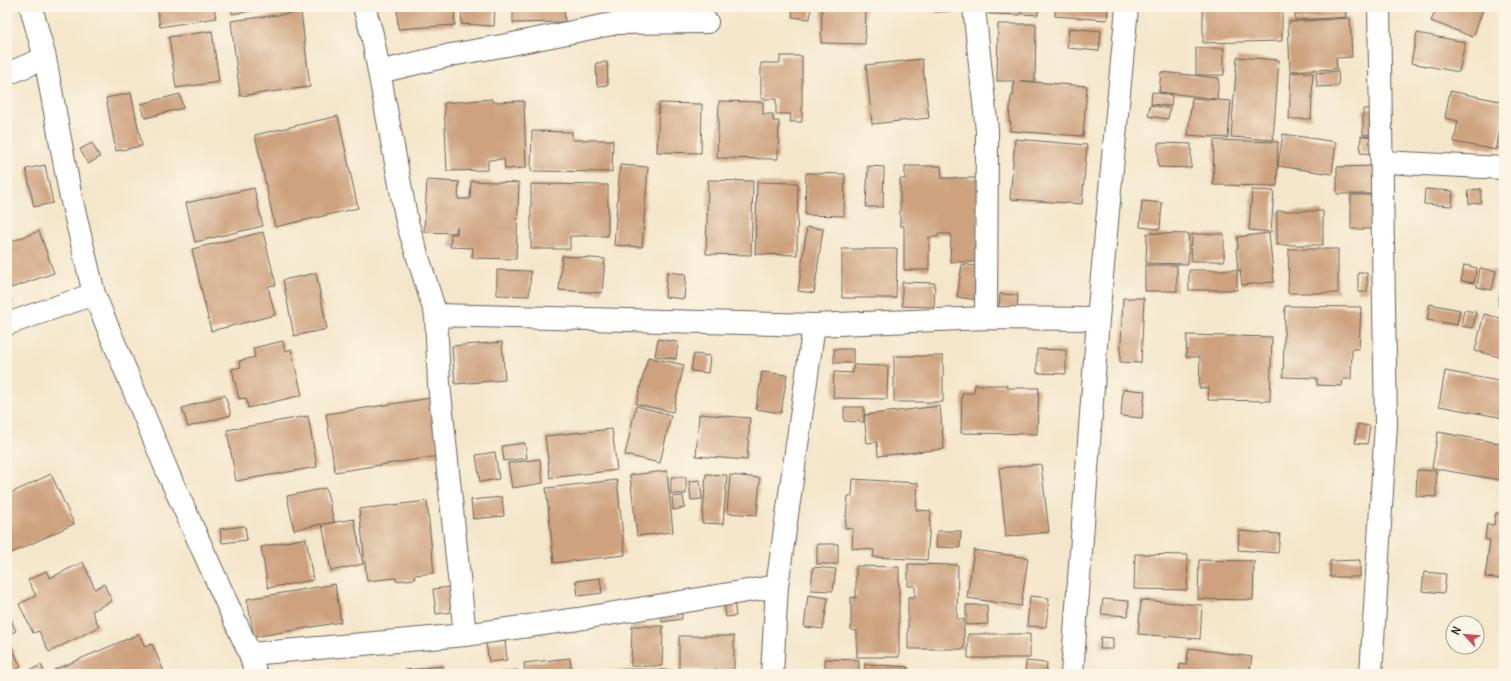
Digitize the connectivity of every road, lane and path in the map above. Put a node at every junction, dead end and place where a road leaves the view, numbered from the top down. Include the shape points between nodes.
1 (31, 7) edge
2 (364, 7) edge
3 (974, 7) edge
4 (1127, 7) edge
5 (1379, 7) edge
6 (707, 22) dead end
7 (45, 58) junction
8 (379, 72) junction
9 (7, 74) edge
10 (1382, 162) junction
11 (1504, 168) edge
12 (94, 294) junction
13 (436, 315) junction
14 (986, 318) junction
15 (1098, 319) junction
16 (7, 324) edge
17 (814, 325) junction
18 (777, 586) junction
19 (465, 635) junction
20 (253, 664) edge
21 (772, 674) edge
22 (1072, 674) edge
23 (1370, 674) edge

1 - 7 street
2 - 8 street
3 - 14 street via 987,131
4 - 15 street
5 - 10 street
6 - 8 street via 617,23 451,55
7 - 9 street
7 - 12 street via 70,193
8 - 13 street via 407,222
10 - 11 street
10 - 23 street via 1386,424
12 - 16 street
12 - 20 street via 168,473
13 - 17 street
13 - 19 street via 439,384
14 - 15 street
14 - 17 street
15 - 22 street
17 - 18 street
18 - 19 street
18 - 21 street
19 - 20 street

